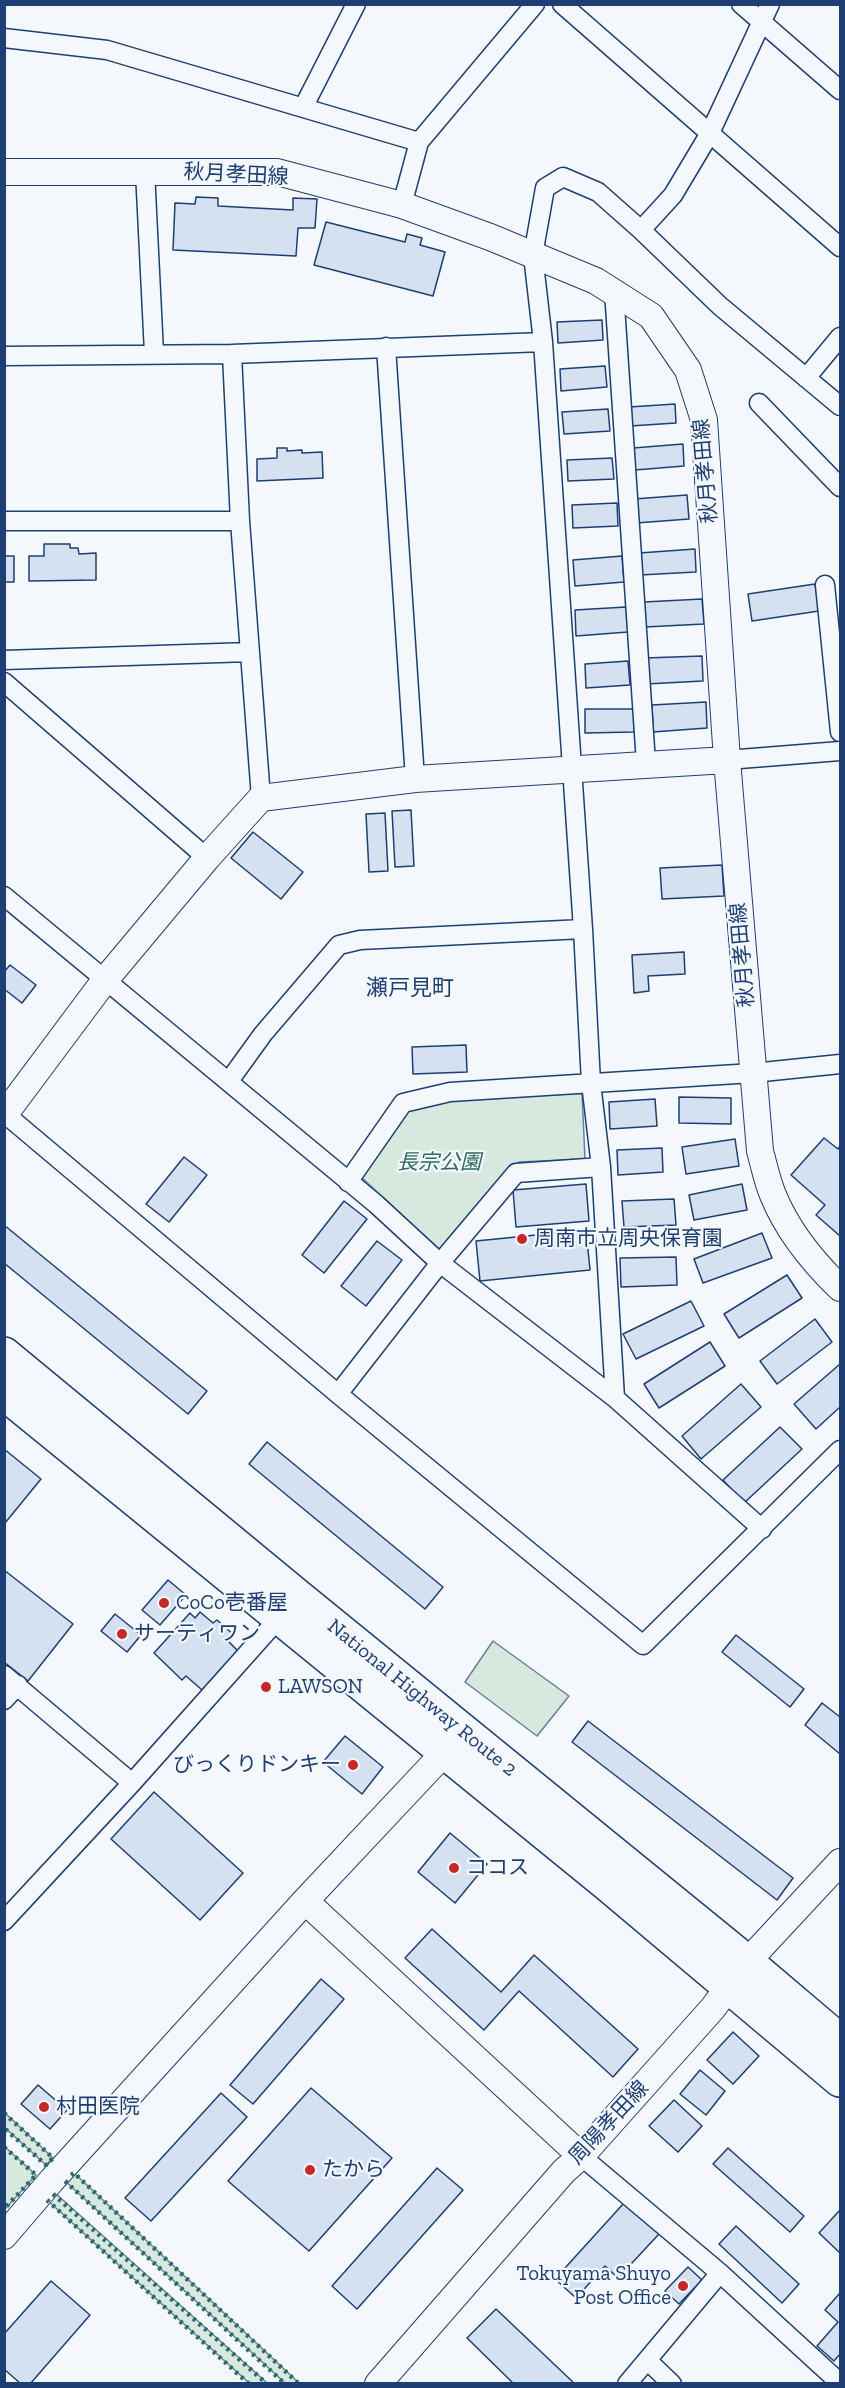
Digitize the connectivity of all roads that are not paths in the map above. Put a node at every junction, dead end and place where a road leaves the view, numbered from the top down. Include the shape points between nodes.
1 (356, 4) edge
2 (536, 4) edge
3 (562, 4) edge
4 (741, 4) edge
5 (770, 4) edge
6 (762, 22) junction
7 (4, 38) edge
8 (840, 90) edge
9 (304, 106) junction
10 (710, 133) junction
11 (419, 142) junction
12 (145, 171) junction
13 (4, 172) edge
14 (402, 205) junction
15 (641, 230) junction
16 (840, 247) edge
17 (533, 255) junction
18 (614, 291) junction
19 (840, 337) edge
20 (543, 342) junction
21 (386, 347) junction
22 (153, 354) junction
23 (232, 354) junction
24 (4, 356) edge
25 (806, 378) junction
26 (759, 403) dead end
27 (840, 406) edge
28 (840, 487) edge
29 (4, 521) edge
30 (240, 521) junction
31 (825, 585) dead end
32 (250, 652) junction
33 (4, 660) edge
34 (4, 681) edge
35 (840, 732) edge
36 (840, 751) edge
37 (727, 760) junction
38 (646, 763) junction
39 (572, 771) junction
40 (415, 779) junction
41 (261, 798) junction
42 (207, 858) junction
43 (4, 896) edge
44 (584, 929) junction
45 (105, 980) junction
46 (840, 1064) edge
47 (753, 1073) junction
48 (229, 1081) junction
49 (591, 1083) junction
50 (5, 1114) edge
51 (601, 1167) junction
52 (348, 1182) junction
53 (440, 1263) junction
54 (840, 1288) edge
55 (4, 1354) edge
56 (4, 1393) edge
57 (338, 1394) junction
58 (615, 1398) junction
59 (840, 1450) edge
60 (762, 1529) junction
61 (279, 1618) junction
62 (11, 1680) edge
63 (4, 1700) edge
64 (445, 1752) junction
65 (132, 1782) junction
66 (840, 1862) edge
67 (305, 1901) junction
68 (4, 1921) edge
69 (738, 1974) junction
70 (840, 2041) edge
71 (840, 2080) edge
72 (581, 2156) junction
73 (4, 2236) edge
74 (720, 2273) junction
75 (647, 2360) junction
76 (840, 2383) edge
77 (378, 2384) edge
78 (627, 2384) edge
79 (672, 2384) edge

1 - 9 street
2 - 11 street
3 - 10 street
4 - 6 street
5 - 6 street
6 - 8 street
6 - 10 street
7 - 9 street via 106,50
9 - 11 street
10 - 15 street via 673,195
10 - 16 street
11 - 14 street
12 - 13 street, 秋月孝田線
12 - 14 street, 秋月孝田線 via 277,172
12 - 22 street
14 - 17 street, 秋月孝田線
15 - 17 street via 598,192 563,177 545,188
15 - 25 street via 720,306
17 - 18 street, 秋月孝田線
17 - 20 street
18 - 37 street, 秋月孝田線 via 651,316 688,370 704,420
18 - 38 street
19 - 25 street
20 - 21 street
20 - 39 street
21 - 23 street
21 - 40 street
22 - 23 street
22 - 24 street
23 - 30 street
25 - 27 street
26 - 28 street
29 - 30 street
30 - 32 street
31 - 35 street
32 - 33 street
32 - 41 street
34 - 42 street
36 - 37 street
37 - 38 street
37 - 47 street, 秋月孝田線
38 - 39 street
39 - 40 street
39 - 44 street
40 - 41 street
41 - 42 street
42 - 45 street
43 - 45 street
44 - 48 street via 360,940 339,945 263,1034
44 - 49 street
45 - 48 street
45 - 50 street
46 - 47 street
47 - 49 street
47 - 54 street, 秋月孝田線 via 760,1151 773,1195 796,1238
48 - 52 street
49 - 51 street
49 - 52 street via 450,1092 403,1103
50 - 57 street
51 - 53 street via 516,1173
51 - 58 street
52 - 53 street
53 - 57 street
53 - 58 street
55 - 69 highway, National Highway Route 2 via 324,1618
56 - 61 highway, National Highway Route 2
57 - 60 street via 643,1645
58 - 60 street
59 - 60 street
61 - 64 highway, National Highway Route 2
61 - 65 street
62 - 63 street
62 - 65 street
64 - 67 street
64 - 69 highway, National Highway Route 2
65 - 68 street
66 - 69 street, 周陽孝田線
67 - 72 street
67 - 73 street
69 - 70 highway, National Highway Route 2
69 - 71 highway, National Highway Route 2
69 - 72 street, 周陽孝田線 via 713,2008
72 - 74 street
72 - 77 street, 周陽孝田線
74 - 75 street
74 - 76 street
75 - 78 street
75 - 79 street

